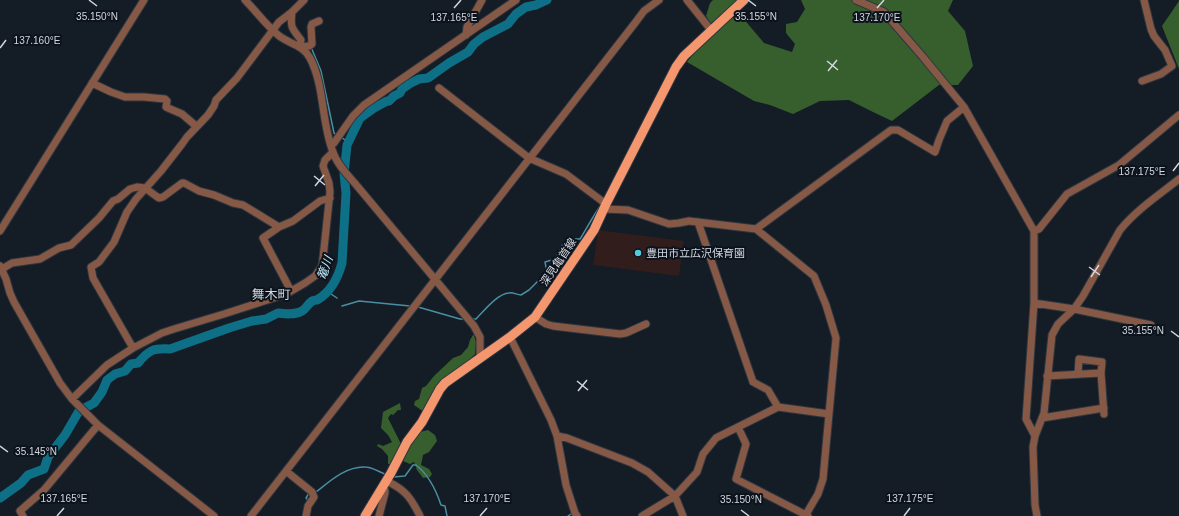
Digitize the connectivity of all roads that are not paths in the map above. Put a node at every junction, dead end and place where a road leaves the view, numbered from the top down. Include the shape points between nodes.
1 (144, 0) edge
2 (245, 0) edge
3 (482, 0) edge
4 (516, 0) edge
5 (659, 0) edge
6 (687, 0) edge
7 (744, 0) edge
8 (856, 0) edge
9 (1144, 0) edge
10 (300, 2) edge
11 (292, 12) junction
12 (319, 21) dead end
13 (273, 30) junction
14 (711, 30) junction
15 (466, 35) junction
16 (299, 47) junction
17 (1142, 81) dead end
18 (92, 83) junction
19 (439, 88) dead end
20 (964, 107) junction
21 (1179, 115) edge
22 (196, 126) junction
23 (331, 145) junction
24 (333, 153) junction
25 (529, 158) junction
26 (1179, 179) edge
27 (145, 188) junction
28 (330, 198) junction
29 (605, 207) junction
30 (698, 222) junction
31 (279, 227) junction
32 (756, 228) junction
33 (0, 231) edge
34 (1034, 231) junction
35 (1, 271) edge
36 (435, 279) junction
37 (291, 291) junction
38 (1034, 303) junction
39 (1074, 309) junction
40 (535, 317) junction
41 (646, 324) dead end
42 (1151, 325) dead end
43 (510, 337) junction
44 (133, 348) junction
45 (480, 358) junction
46 (1101, 373) junction
47 (1078, 374) junction
48 (1047, 376) junction
49 (72, 399) junction
50 (778, 407) junction
51 (829, 414) junction
52 (1042, 418) junction
53 (97, 424) junction
54 (738, 427) junction
55 (557, 436) junction
56 (1036, 436) junction
57 (286, 471) junction
58 (384, 484) junction
59 (675, 496) junction
60 (23, 516) edge
61 (214, 516) edge
62 (251, 516) edge
63 (306, 516) edge
64 (366, 516) edge
65 (379, 516) edge
66 (420, 516) edge
67 (577, 516) edge
68 (642, 516) edge
69 (683, 516) edge
70 (806, 516) edge
71 (1037, 516) edge

1 - 18 street
2 - 13 street
3 - 15 street via 467,27
4 - 15 street
5 - 25 street via 644,11
6 - 14 street
7 - 14 main road, 深見亀首線
8 - 20 street via 884,12
9 - 17 street via 1151,29 1172,66
10 - 11 street
11 - 13 street
11 - 16 street via 290,23 301,40
12 - 16 street via 312,24 312,41 309,46
13 - 16 street
13 - 22 street
14 - 29 main road, 深見亀首線 via 676,67
15 - 23 street via 364,105
16 - 23 street via 307,53 316,70
18 - 22 street via 125,97 165,99 166,107 182,114
18 - 33 street
19 - 25 street
20 - 32 street via 947,121 935,152 898,130 891,130
20 - 34 street
21 - 34 street via 1119,165 1067,194 1039,229
22 - 27 street
23 - 24 street
24 - 28 street via 325,160 323,166 329,183
24 - 36 street via 343,169
25 - 29 street via 566,174
25 - 36 street
26 - 39 street via 1137,212 1123,227
27 - 31 street via 159,198 184,183 199,191 243,205
27 - 35 street via 130,189 113,201 71,245 40,258 12,263
27 - 44 street via 127,212 114,242 99,262 91,267 93,278
28 - 31 street via 320,201 293,221
28 - 37 street via 322,266 310,280
29 - 30 street via 628,210 669,224
29 - 40 main road, 深見亀首線 via 594,230
30 - 32 street
30 - 50 street via 753,382 768,390
31 - 37 street via 262,238
32 - 51 street via 814,276 817,283 836,338
34 - 38 street
35 - 49 street via 14,302 60,383
36 - 45 street via 478,333
36 - 57 street
37 - 44 street via 162,333
38 - 39 street
38 - 56 street via 1026,419
39 - 42 street
39 - 48 street via 1058,324 1052,335
40 - 41 street via 553,326 620,334
40 - 43 main road, 深見亀首線
43 - 45 main road, 深見亀首線
43 - 55 street
44 - 49 street via 107,365
45 - 58 main road, 深見亀首線 via 440,389
46 - 47 street
46 - 47 street via 1102,362 1079,360
46 - 52 street via 1104,411
47 - 48 street
48 - 52 street
49 - 53 street
50 - 51 street
50 - 54 street
51 - 70 street via 823,479
52 - 56 street
53 - 60 street via 44,490 20,511
53 - 61 street
54 - 59 street via 716,438 703,454 697,472
54 - 70 street via 746,444 736,479
55 - 59 street via 632,463 648,472
55 - 67 street via 566,485
56 - 71 street via 1033,447
57 - 62 street
57 - 63 street via 313,493 314,497 308,506
58 - 64 main road, 深見亀首線
58 - 65 street via 385,493
58 - 66 street via 398,487 407,494
59 - 68 street
59 - 69 street

